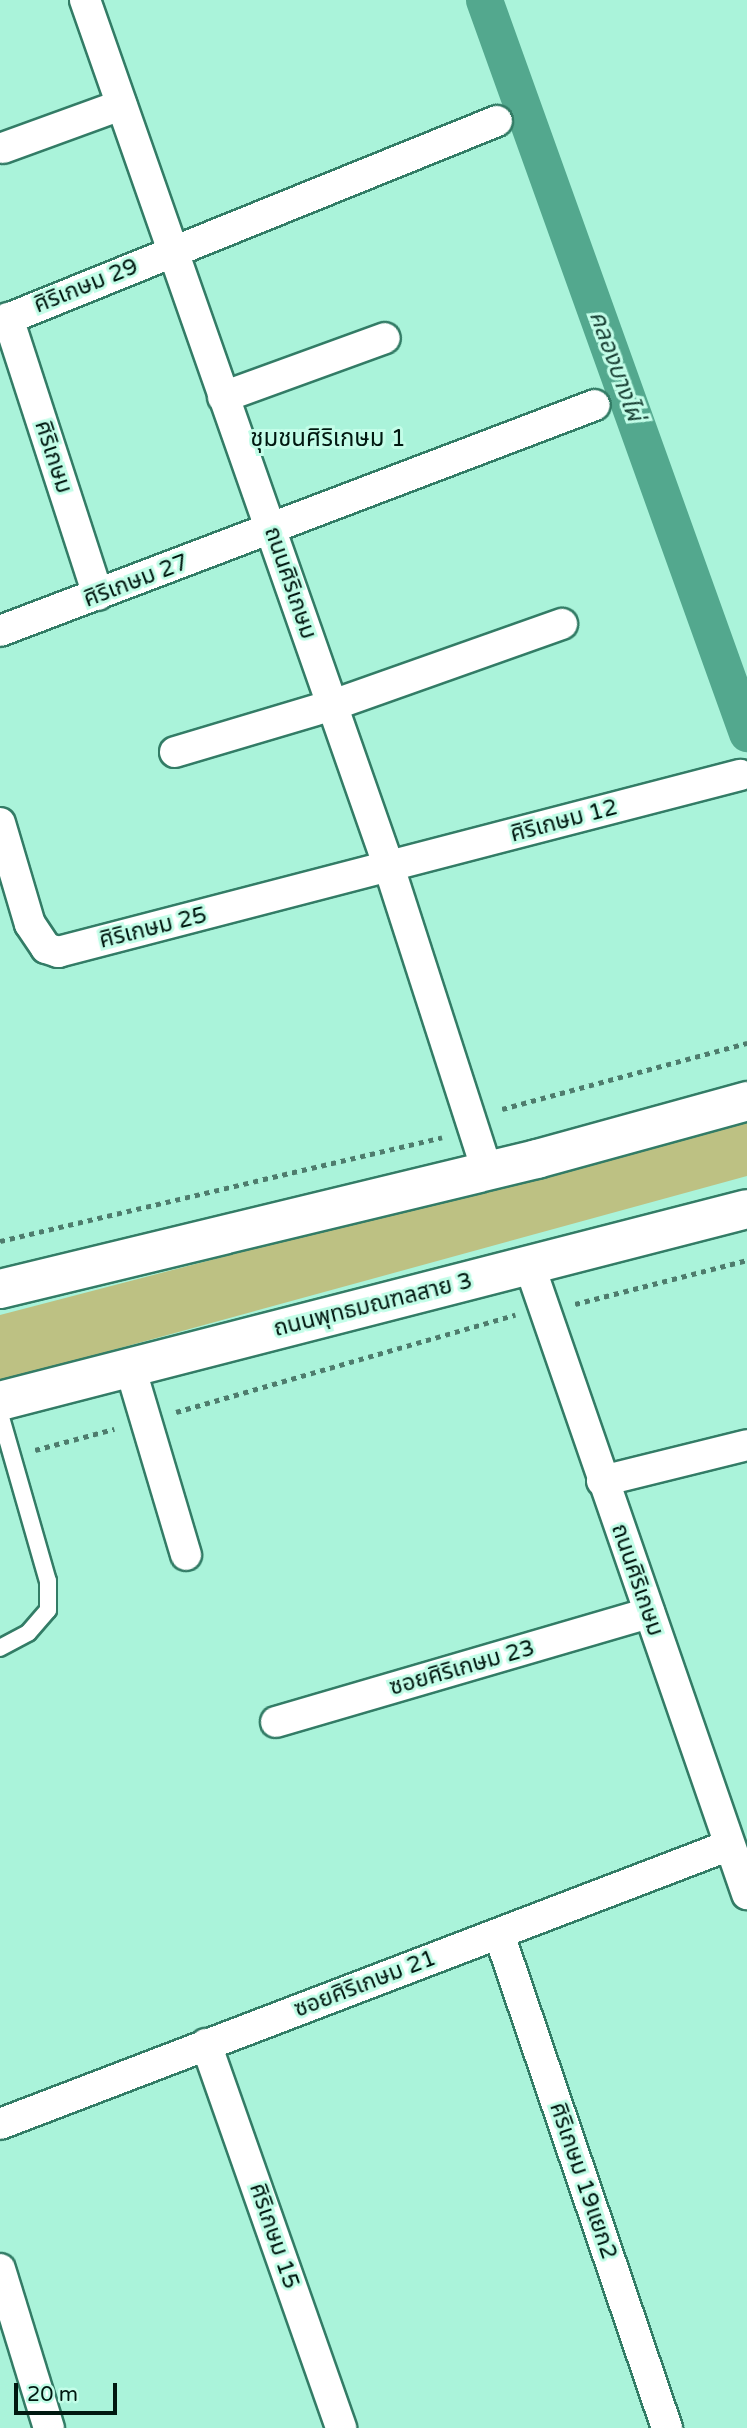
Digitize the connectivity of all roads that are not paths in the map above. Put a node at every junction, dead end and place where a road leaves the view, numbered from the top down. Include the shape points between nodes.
1 (85, 0) edge
2 (121, 105) junction
3 (497, 121) dead end
4 (3, 148) dead end
5 (172, 251) junction
6 (4, 320) edge
7 (385, 338) dead end
8 (223, 397) junction
9 (595, 405) dead end
10 (272, 530) junction
11 (98, 595) junction
12 (562, 624) dead end
13 (0, 631) edge
14 (333, 705) junction
15 (175, 752) dead end
16 (740, 775) dead end
17 (0, 823) edge
18 (389, 867) junction
19 (747, 1101) edge
20 (487, 1170) junction
21 (747, 1209) edge
22 (529, 1264) junction
23 (0, 1289) edge
24 (130, 1367) junction
25 (0, 1401) edge
26 (0, 1413) edge
27 (747, 1445) edge
28 (602, 1481) junction
29 (186, 1555) dead end
30 (649, 1613) junction
31 (0, 1648) edge
32 (276, 1722) dead end
33 (730, 1845) junction
34 (747, 1894) edge
35 (499, 1934) junction
36 (206, 2043) junction
37 (0, 2124) edge
38 (0, 2269) edge
39 (49, 2428) edge
40 (341, 2428) edge
41 (667, 2428) edge

1 - 2 street, ถนนศิริเกษม
2 - 4 street
2 - 5 street, ถนนศิริเกษม
3 - 5 street, ศิริเกษม 29
5 - 6 street, ศิริเกษม 29
5 - 8 street, ถนนศิริเกษม
6 - 11 street, ศิริเกษม
7 - 8 street
8 - 10 street, ถนนศิริเกษม
9 - 10 street, ศิริเกษม 27
10 - 11 street, ศิริเกษม 27
10 - 14 street, ถนนศิริเกษม
11 - 13 street, ศิริเกษม 27
12 - 14 street
14 - 15 street
14 - 18 street, ถนนศิริเกษม
16 - 18 street, ศิริเกษม 12
17 - 18 street, ศิริเกษม 25 via 30,924 46,948 58,952
18 - 20 street, ถนนศิริเกษม
19 - 20 main road
20 - 23 main road
21 - 22 main road, ถนนพุทธมณฑลสาย 3
22 - 24 main road, ถนนพุทธมณฑลสาย 3
22 - 28 street, ถนนศิริเกษม
24 - 25 main road, ถนนพุทธมณฑลสาย 3
24 - 29 street
26 - 31 lane via 48,1581 48,1610 28,1633
27 - 28 street
28 - 30 street, ถนนศิริเกษม
30 - 32 street, ซอยศิริเกษม 23
30 - 33 street, ถนนศิริเกษม
33 - 34 street, ถนนศิริเกษม
33 - 35 street, ซอยศิริเกษม 21
35 - 36 street, ซอยศิริเกษม 21
35 - 41 street, ศิริเกษม 19แยก2
36 - 37 street, ซอยศิริเกษม 21
36 - 40 street, ศิริเกษม 15
38 - 39 street

